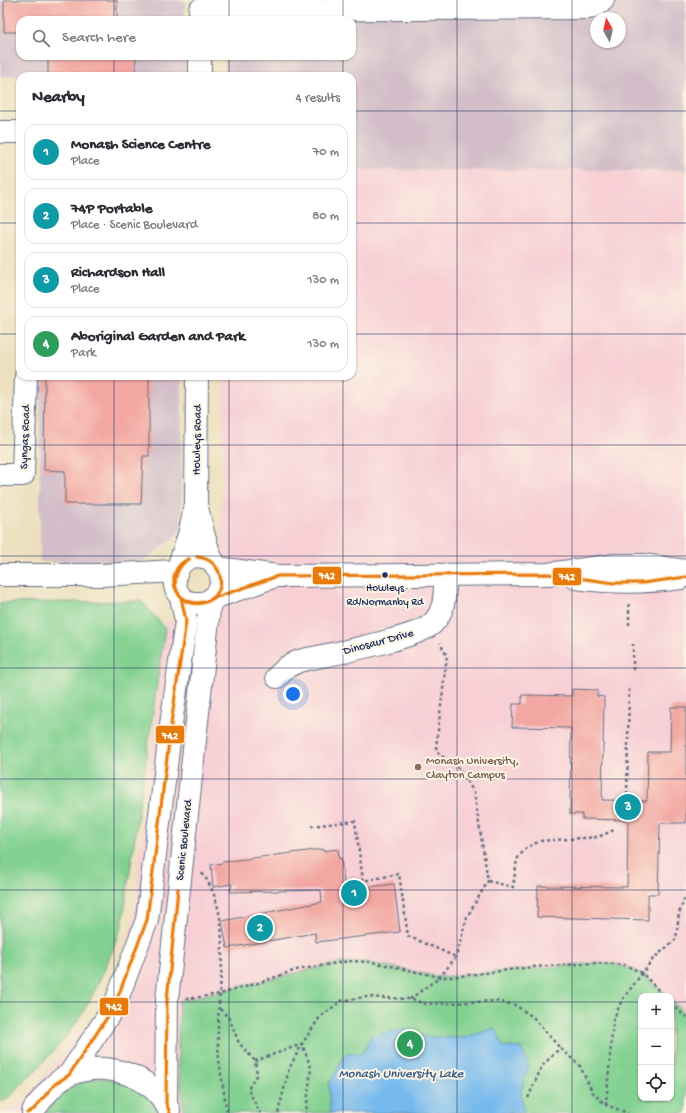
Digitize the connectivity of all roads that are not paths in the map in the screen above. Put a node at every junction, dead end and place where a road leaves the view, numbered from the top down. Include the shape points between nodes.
1 (603, 0) edge
2 (200, 10) edge
3 (200, 60) edge
4 (200, 72) edge
5 (0, 132) edge
6 (16, 132) edge
7 (26, 380) edge
8 (197, 380) edge
9 (0, 475) edge
10 (196, 504) junction
11 (215, 565) junction
12 (686, 571) edge
13 (548, 574) junction
14 (0, 575) edge
15 (278, 576) junction
16 (445, 576) junction
17 (686, 577) edge
18 (178, 582) junction
19 (210, 600) junction
20 (278, 677) dead end
21 (164, 781) junction
22 (189, 784) junction
23 (69, 1075) junction
24 (168, 1108) edge
25 (31, 1112) edge

1 - 2 street via 588,8
3 - 4 street
5 - 6 street
7 - 9 street, Syngas Road via 24,475
8 - 10 street, Howleys Road
10 - 11 street, Howleys Road
10 - 18 street, Howleys Road
11 - 15 street
11 - 18 street via 207,558 190,558 183,562
11 - 19 street via 221,576 220,588
12 - 13 street via 643,565 615,565
13 - 16 street
13 - 17 street via 614,583 643,583
14 - 18 street via 101,575
15 - 16 street
15 - 19 street
16 - 20 street, Dinosaur Drive via 445,602 431,625 408,636 299,660 287,667
18 - 19 street via 188,602 196,604
18 - 21 street via 186,621
19 - 22 street, Scenic Boulevard
21 - 22 street
21 - 23 street via 147,920 114,1007
22 - 24 street, Scenic Boulevard via 167,1000
23 - 24 street via 89,1070 120,1072 134,1076 148,1086
23 - 25 street via 56,1084

